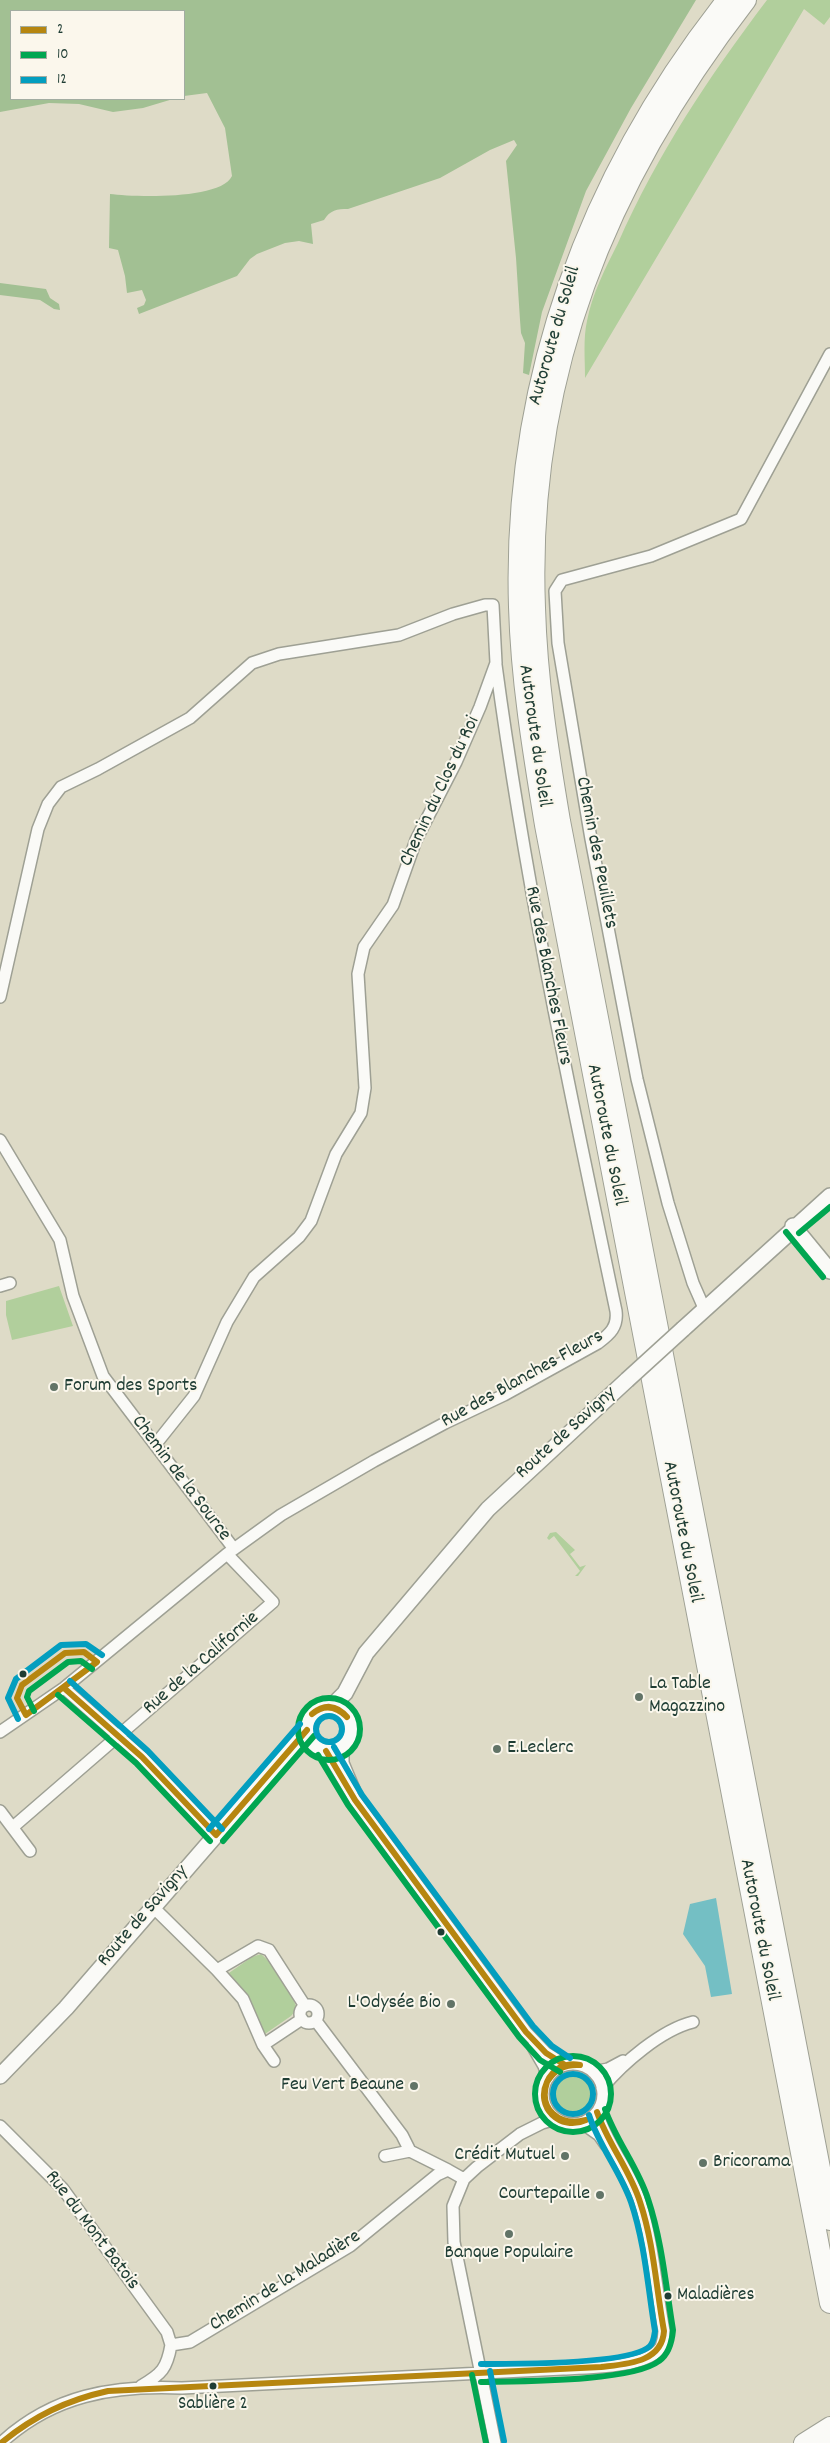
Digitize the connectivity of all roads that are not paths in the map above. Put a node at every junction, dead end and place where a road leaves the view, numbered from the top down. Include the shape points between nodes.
1 (727, 0) edge
2 (746, 0) edge
3 (830, 354) edge
4 (496, 663) junction
5 (0, 997) edge
6 (0, 1140) edge
7 (830, 1196) edge
8 (794, 1226) junction
9 (830, 1271) edge
10 (704, 1308) junction
11 (155, 1445) junction
12 (230, 1552) junction
13 (359, 1667) junction
14 (64, 1688) junction
15 (330, 1707) junction
16 (347, 1716) junction
17 (307, 1730) junction
18 (0, 1732) edge
19 (118, 1736) junction
20 (343, 1747) junction
21 (321, 1749) junction
22 (285, 1756) junction
23 (362, 1806) junction
24 (0, 1811) edge
25 (12, 1827) junction
26 (216, 1835) junction
27 (30, 1850) dead end
28 (154, 1908) junction
29 (776, 1938) junction
30 (217, 1970) junction
31 (305, 2006) junction
32 (302, 2019) junction
33 (316, 2021) junction
34 (693, 2022) dead end
35 (526, 2032) junction
36 (263, 2045) junction
37 (630, 2059) junction
38 (274, 2061) dead end
39 (565, 2065) junction
40 (593, 2072) junction
41 (0, 2076) edge
42 (548, 2078) junction
43 (602, 2088) junction
44 (543, 2099) junction
45 (597, 2112) junction
46 (556, 2119) junction
47 (582, 2123) junction
48 (0, 2126) edge
49 (520, 2134) junction
50 (410, 2151) junction
51 (385, 2156) dead end
52 (617, 2156) junction
53 (830, 2164) edge
54 (448, 2170) junction
55 (464, 2179) junction
56 (830, 2220) edge
57 (830, 2304) edge
58 (171, 2345) junction
59 (481, 2373) junction
60 (141, 2386) junction
61 (828, 2434) edge
62 (1, 2443) edge
63 (495, 2443) edge
64 (802, 2443) edge

1 - 57 highway, Autoroute du Soleil via 672,77 634,138 593,219 567,287 543,372 528,450 520,539 520,616 528,713 545,825
2 - 29 highway, Autoroute du Soleil via 704,56 655,131 611,218 584,284 562,359 545,436 537,504 534,606 543,711 560,821
3 - 10 street, Chemin des Peuillets via 741,519 651,556 566,579 558,584 555,591 556,626 564,678 637,1080 655,1156 685,1258
4 - 5 street, Chemin du Clos du Roi via 493,605 453,614 399,635 279,654 252,663 190,718 60,787 48,804 38,829
4 - 11 street, Chemin du Clos du Roi via 471,730 416,840 393,905 361,957 358,974 365,1088 361,1113 336,1154 311,1221 299,1237 254,1277 228,1322 194,1396
4 - 12 street, Rue des Blanches Fleurs via 535,916 616,1323 612,1331 598,1342 504,1395 374,1461 281,1515
6 - 11 street, Chemin de la Source via 56,1232 62,1249 62,1268 103,1376
7 - 8 main road, Route de Savigny
8 - 9 main road
8 - 10 main road, Route de Savigny
10 - 13 main road, Route de Savigny, bridge via 504,1492 392,1622
11 - 12 street, Chemin de la Source
12 - 14 street, Rue des Blanches Fleurs
12 - 19 street, Rue de la Californie via 273,1602
13 - 15 main road, Route de Savigny via 345,1693
13 - 16 main road, Route de Savigny
14 - 18 street, Rue des Blanches Fleurs
14 - 19 street
15 - 16 main road
15 - 17 main road via 312,1714
16 - 20 main road via 351,1732
17 - 21 main road via 308,1739
17 - 22 main road, Route de Savigny
19 - 25 street, Rue de la Californie
19 - 26 street via 142,1756
20 - 21 main road
20 - 23 street via 343,1763
21 - 22 main road
21 - 23 street
22 - 26 main road, Route de Savigny
23 - 35 street
24 - 25 street
25 - 27 street
26 - 28 main road, Route de Savigny
28 - 30 street
28 - 41 main road, Route de Savigny via 66,2008
29 - 53 highway via 790,1968
29 - 56 highway, Autoroute du Soleil
30 - 31 street via 258,1946 269,1950
30 - 36 street via 243,1999
31 - 32 street via 301,2011
31 - 33 street via 316,2008
32 - 33 street via 307,2023
32 - 36 street
33 - 50 street via 402,2135
34 - 37 street via 678,2027
35 - 39 street via 546,2053
35 - 42 street
36 - 38 street
37 - 40 street
37 - 43 street
39 - 40 street via 579,2065
39 - 42 street
40 - 43 street
42 - 44 street
43 - 45 street
44 - 46 street
44 - 49 street via 536,2116
45 - 47 street
45 - 52 street
46 - 47 street
46 - 49 street
47 - 52 street
48 - 58 street, Rue du Mont Batois via 63,2189 167,2332
49 - 55 street
50 - 51 street
50 - 54 street
52 - 59 street via 636,2192 643,2215 664,2331 661,2346 644,2358 615,2365
54 - 55 street
54 - 58 street, Chemin de la Maladière via 437,2175 350,2246 190,2342
55 - 59 street via 453,2206 454,2242
58 - 60 street via 168,2361 161,2373
59 - 60 street via 182,2388
59 - 63 street
60 - 62 street via 62,2402
61 - 64 main road

